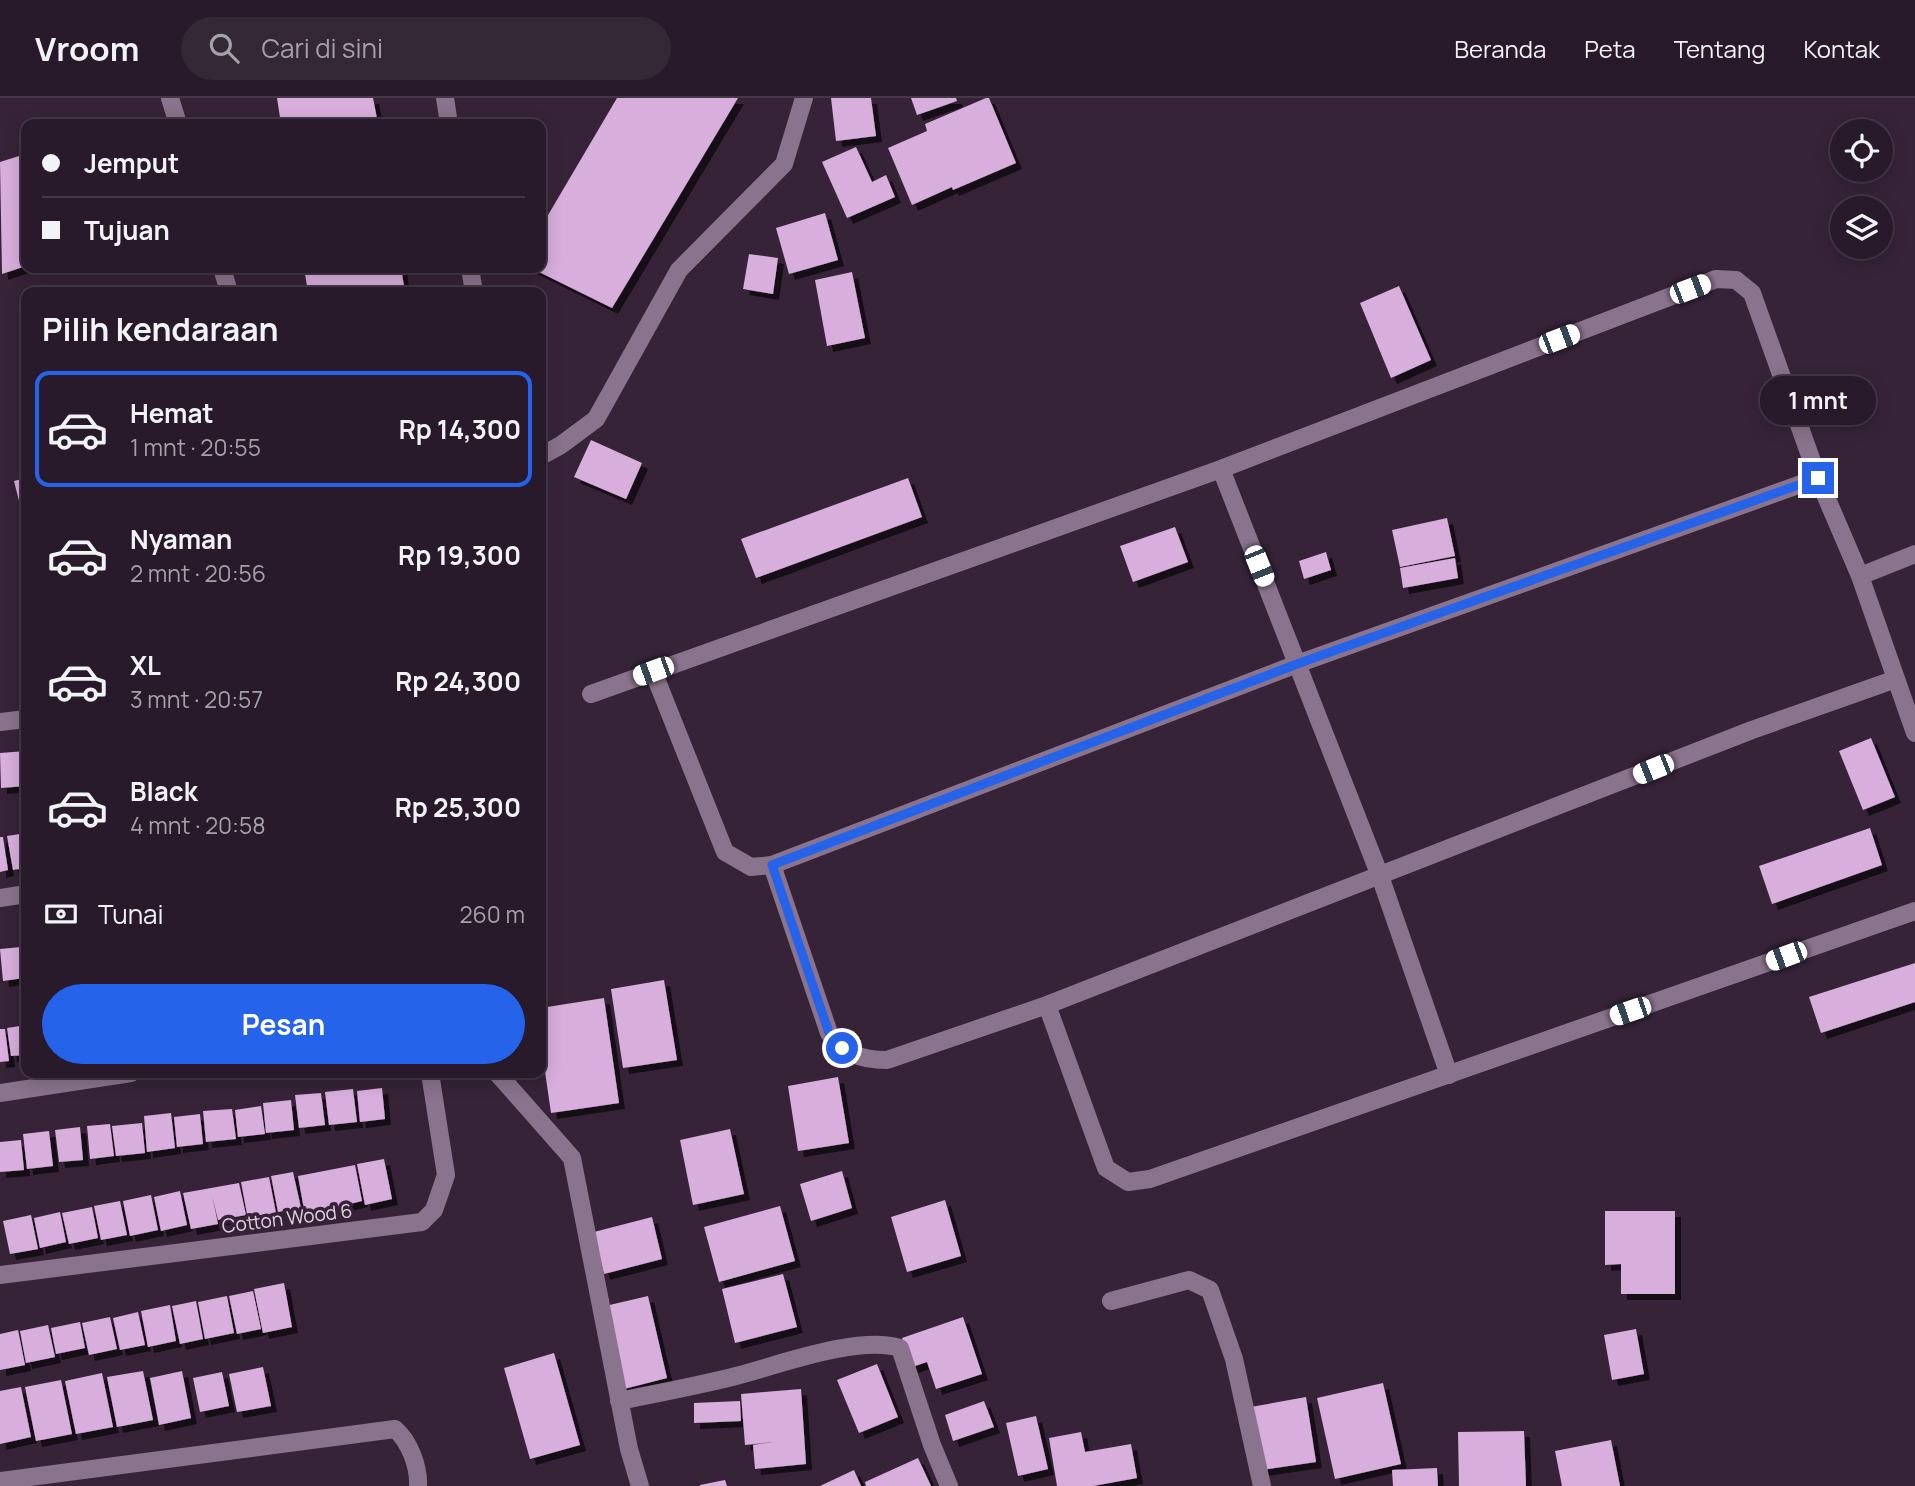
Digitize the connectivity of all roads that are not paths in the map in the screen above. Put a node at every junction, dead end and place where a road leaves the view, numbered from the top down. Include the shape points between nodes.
1 (170, 98) edge
2 (445, 98) edge
3 (804, 98) edge
4 (176, 119) edge
5 (448, 119) edge
6 (546, 453) edge
7 (1220, 469) junction
8 (1818, 478) junction
9 (1915, 554) edge
10 (1860, 576) junction
11 (1297, 664) junction
12 (653, 671) junction
13 (1896, 680) junction
14 (591, 694) dead end
15 (21, 720) edge
16 (0, 722) edge
17 (1915, 733) edge
18 (772, 865) junction
19 (1380, 876) junction
20 (21, 895) edge
21 (0, 898) edge
22 (1915, 911) edge
23 (1047, 1005) junction
24 (1449, 1075) junction
25 (98, 1078) edge
26 (431, 1078) edge
27 (501, 1078) edge
28 (0, 1093) edge
29 (0, 1275) edge
30 (1111, 1301) dead end
31 (619, 1402) junction
32 (0, 1481) edge
33 (418, 1486) edge
34 (640, 1486) edge
35 (950, 1486) edge
36 (1262, 1486) edge

1 - 4 street
2 - 5 street
3 - 6 street via 784,164 679,270 596,419
7 - 8 street via 1716,279 1736,280 1752,293
7 - 11 street
7 - 12 street
8 - 10 street
8 - 11 street
9 - 10 street
10 - 13 street
11 - 18 street
11 - 19 street
12 - 14 street
12 - 18 street via 724,852 751,867
13 - 17 street
13 - 19 street via 1752,730
15 - 16 street
18 - 23 street via 829,1033 842,1048 865,1060 887,1060
19 - 23 street
19 - 24 street
20 - 21 street
22 - 24 street
23 - 24 street via 1106,1168 1128,1182 1150,1179
25 - 28 street
26 - 29 street, Cotton Wood 6 via 446,1175 434,1210 422,1222
27 - 31 street via 572,1158
30 - 36 street via 1189,1280 1210,1290 1234,1359
31 - 34 street
31 - 35 street via 856,1346 886,1344 900,1348
32 - 33 street via 395,1429 405,1438

